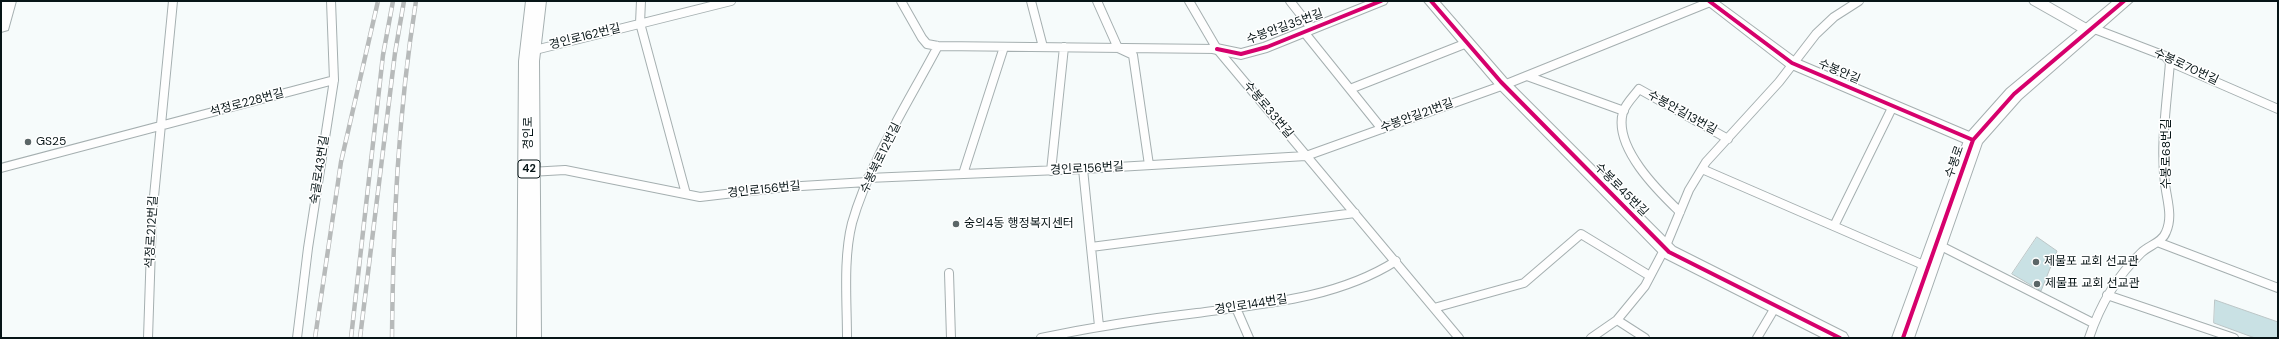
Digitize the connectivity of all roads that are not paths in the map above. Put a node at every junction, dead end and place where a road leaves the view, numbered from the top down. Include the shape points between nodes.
1 (6, 1) edge
2 (173, 1) edge
3 (331, 1) edge
4 (536, 1) edge
5 (641, 1) edge
6 (731, 1) edge
7 (901, 1) edge
8 (1031, 1) edge
9 (1097, 1) edge
10 (1189, 1) edge
11 (1290, 1) edge
12 (1431, 1) edge
13 (1710, 1) edge
14 (1859, 1) edge
15 (2036, 1) edge
16 (2124, 1) edge
17 (1372, 3) edge
18 (699, 5) edge
19 (640, 23) junction
20 (1, 25) edge
21 (2091, 29) junction
22 (1308, 30) junction
23 (1467, 43) junction
24 (938, 46) junction
25 (1004, 47) junction
26 (1043, 47) junction
27 (1064, 47) junction
28 (1118, 48) junction
29 (1217, 48) junction
30 (530, 51) junction
31 (2170, 62) junction
32 (1792, 63) junction
33 (1527, 76) junction
34 (334, 80) junction
35 (1504, 85) junction
36 (1350, 89) junction
37 (1893, 106) junction
38 (2278, 109) edge
39 (1624, 110) junction
40 (161, 126) junction
41 (1382, 129) junction
42 (1728, 139) junction
43 (1973, 140) junction
44 (1306, 156) junction
45 (1149, 165) junction
46 (1, 168) edge
47 (1083, 169) junction
48 (1702, 169) junction
49 (1051, 170) junction
50 (529, 172) junction
51 (963, 174) junction
52 (867, 180) junction
53 (686, 194) junction
54 (1680, 212) junction
55 (1355, 213) junction
56 (1834, 226) junction
57 (2160, 243) junction
58 (1937, 244) junction
59 (1091, 247) junction
60 (1665, 248) junction
61 (1396, 261) junction
62 (1928, 267) junction
63 (949, 273) dead end
64 (1650, 276) junction
65 (2278, 288) edge
66 (2108, 295) junction
67 (1776, 306) junction
68 (1236, 308) junction
69 (1434, 308) junction
70 (1617, 320) junction
71 (2093, 323) junction
72 (1100, 326) junction
73 (148, 338) edge
74 (297, 338) edge
75 (529, 338) edge
76 (847, 338) edge
77 (951, 338) edge
78 (1041, 338) edge
79 (1249, 338) edge
80 (1459, 338) edge
81 (1591, 338) edge
82 (1645, 338) edge
83 (1757, 338) edge
84 (1840, 338) edge
85 (1903, 338) edge
86 (2089, 338) edge
87 (2234, 338) edge

1 - 20 main road
2 - 40 lane
3 - 34 lane, 숙골로43번길
4 - 30 main road, 경인로 / 42
5 - 19 lane
6 - 18 lane, 경인로162번길
7 - 24 lane via 922,38 927,44
8 - 26 lane
9 - 28 lane
10 - 29 lane, 수봉로33번길
11 - 22 lane
12 - 23 street, 수봉로45번길
13 - 32 street, 수봉안길
13 - 33 lane, 수봉안길21번길
14 - 32 lane, 수봉안길13번길 via 1834,17
15 - 21 street
16 - 21 street, 수봉로
17 - 22 street, 수봉안길35번길
18 - 19 lane, 경인로162번길
19 - 30 lane, 경인로162번길
19 - 53 lane
21 - 31 lane, 수봉로70번길 via 2165,56
21 - 43 street, 수봉로 via 2014,94
22 - 29 street, 수봉안길35번길 via 1241,54
22 - 36 lane
23 - 35 street, 수봉로45번길
23 - 36 lane
24 - 25 lane, 수봉안길35번길
24 - 52 lane, 수봉북로12번길
25 - 26 lane, 수봉안길35번길
25 - 51 lane
26 - 27 lane, 수봉안길35번길
27 - 28 lane, 수봉안길35번길
27 - 49 lane
28 - 29 lane, 수봉안길35번길
28 - 45 lane via 1133,55
29 - 44 lane, 수봉로33번길
30 - 50 main road, 경인로 / 42
31 - 38 lane, 수봉로70번길
31 - 57 lane, 수봉로68번길 via 2164,139 2165,182 2169,204 2168,231
32 - 37 street, 수봉안길
32 - 42 lane, 수봉안길13번길 via 1779,82
33 - 35 lane, 수봉안길21번길
33 - 39 lane
34 - 40 lane, 석정로228번길
34 - 74 lane, 숙골로43번길
35 - 41 lane, 수봉안길21번길
35 - 60 street, 수봉로45번길
36 - 41 lane
37 - 43 street, 수봉안길
37 - 56 lane
39 - 42 lane, 수봉안길13번길 via 1639,89
39 - 54 lane via 1626,140 1638,166 1650,183
40 - 46 lane, 석정로228번길
40 - 73 lane, 석정로212번길 via 152,216
41 - 44 lane, 수봉안길21번길
42 - 48 lane, 수봉안길13번길
43 - 58 street, 수봉로
44 - 45 lane, 경인로156번길
44 - 55 lane, 수봉로33번길
45 - 47 lane, 경인로156번길
47 - 49 lane, 경인로156번길
47 - 59 lane
48 - 54 lane, 수봉안길13번길 via 1689,190
48 - 56 lane
49 - 51 lane, 경인로156번길
50 - 53 lane, 경인로156번길 via 565,170
50 - 75 main road, 경인로 / 42
51 - 52 lane, 경인로156번길
52 - 53 lane, 경인로156번길 via 700,196
52 - 76 lane, 수봉북로12번길 via 852,224 847,263
54 - 60 lane, 수봉안길13번길
55 - 59 lane
55 - 61 lane, 수봉로33번길
56 - 62 lane
57 - 65 lane
57 - 66 lane via 2144,250 2118,277
58 - 62 street, 수봉로
58 - 71 lane
59 - 72 lane
60 - 64 lane, 수봉안길13번길
60 - 67 street, 수봉로45번길
61 - 68 lane, 경인로144번길 via 1346,286
61 - 69 lane, 수봉로33번길
62 - 85 street, 수봉로
63 - 77 lane
64 - 69 lane via 1581,234 1524,283
64 - 70 lane, 수봉안길13번길
66 - 71 lane
66 - 87 lane
67 - 83 lane
67 - 84 street, 수봉로45번길
68 - 72 lane, 경인로144번길
68 - 79 lane
69 - 80 lane, 수봉로33번길
70 - 81 lane, 수봉안길13번길
70 - 82 lane
71 - 86 lane
72 - 78 lane, 경인로144번길

